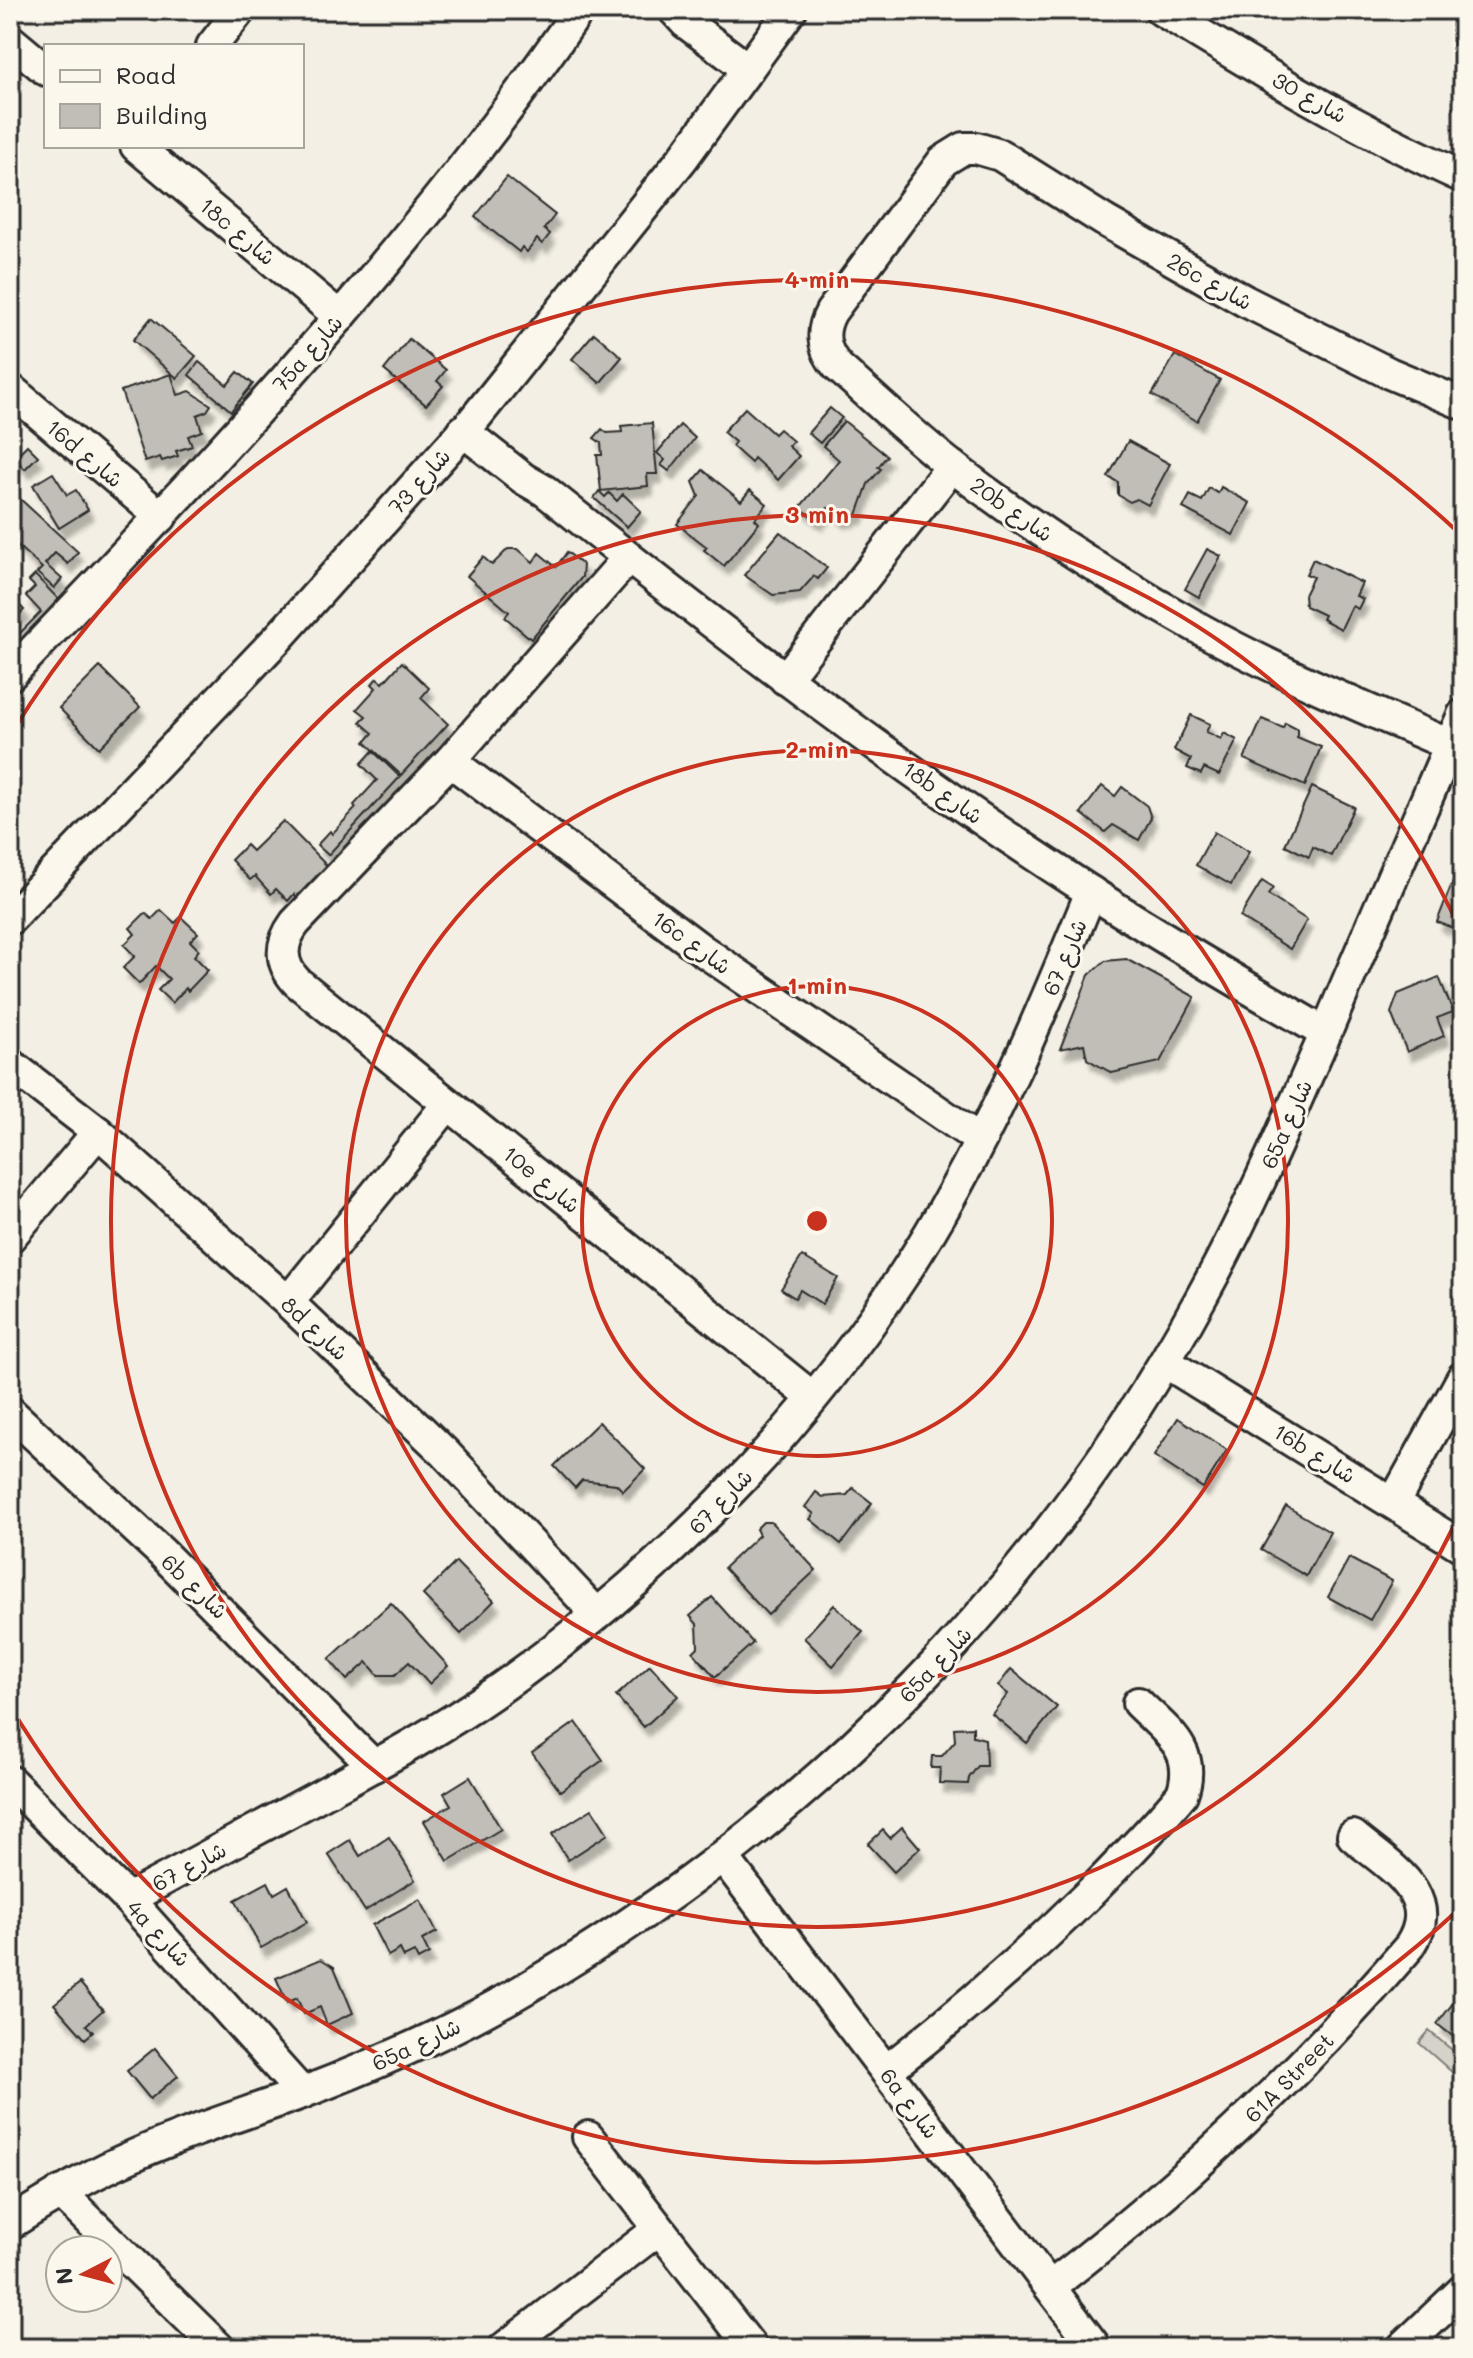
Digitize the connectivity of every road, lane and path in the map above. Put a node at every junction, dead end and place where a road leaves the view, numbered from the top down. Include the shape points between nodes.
1 (240, 10) edge
2 (579, 10) edge
3 (676, 10) edge
4 (791, 10) edge
5 (1161, 10) edge
6 (10, 40) edge
7 (214, 44) edge
8 (752, 64) junction
9 (44, 68) edge
10 (138, 148) edge
11 (964, 148) joint
12 (1463, 177) edge
13 (340, 317) junction
14 (10, 389) edge
15 (1463, 404) edge
16 (468, 426) junction
17 (952, 466) junction
18 (161, 517) junction
19 (628, 558) junction
20 (10, 675) edge
21 (785, 679) junction
22 (1463, 715) edge
23 (1450, 745) junction
24 (450, 761) junction
25 (1091, 892) junction
26 (10, 919) edge
27 (1325, 1033) junction
28 (11, 1063) edge
29 (448, 1104) junction
30 (98, 1132) junction
31 (980, 1140) junction
32 (10, 1237) edge
33 (288, 1302) junction
34 (1165, 1362) junction
35 (1463, 1377) edge
36 (812, 1397) junction
37 (10, 1412) edge
38 (1394, 1502) junction
39 (1463, 1547) edge
40 (597, 1614) junction
41 (1138, 1703) dead end
42 (374, 1766) junction
43 (10, 1781) edge
44 (1353, 1836) dead end
45 (724, 1858) junction
46 (128, 1899) junction
47 (886, 2071) junction
48 (302, 2093) junction
49 (588, 2137) dead end
50 (60, 2192) junction
51 (10, 2224) edge
52 (659, 2229) junction
53 (1050, 2287) junction
54 (1463, 2290) edge
55 (219, 2348) edge
56 (504, 2348) edge
57 (752, 2348) edge
58 (1096, 2348) edge
59 (1402, 2348) edge

1 - 7 street
2 - 13 street, 75a شارع via 530,81
3 - 8 street
4 - 8 street, شارع 73
5 - 12 street, شارع 30 via 1260,70
6 - 9 street
8 - 16 street, شارع 73
10 - 13 street, 18c شارع
11 - 15 street, 26c شارع via 1000,155 1245,301
11 - 17 street, 20b شارع via 935,170 831,312 824,330 826,350 838,367
13 - 18 street, 75a شارع
14 - 18 street, 16d شارع
16 - 19 street, 18b شارع via 524,479
16 - 26 street, شارع 73 via 270,647
17 - 21 street
17 - 23 street, 20b شارع via 1033,525 1203,631 1292,677
18 - 20 street, 75a شارع
19 - 21 street, 18b شارع
19 - 24 street
21 - 25 street, 18b شارع
22 - 23 street, 65a شارع
23 - 27 street, 65a شارع
24 - 29 street, 10e شارع via 295,923 283,953 297,982
24 - 31 street, 16c شارع via 702,950
25 - 27 street, 18b شارع
25 - 31 street, شارع 67 via 1039,1018
27 - 34 street, 65a شارع via 1236,1234
28 - 30 street, 8d شارع
29 - 33 street
29 - 36 street, 10e شارع
30 - 32 street
30 - 33 street, 8d شارع
31 - 36 street, شارع 67 via 904,1274
33 - 40 street, 8d شارع via 445,1453
34 - 38 street, 16b شارع
34 - 45 street, 65a شارع via 1053,1526 954,1645 844,1756
35 - 38 street
36 - 40 street, شارع 67 via 712,1511
37 - 42 street, 6b شارع via 162,1553
38 - 39 street, 16b شارع
40 - 42 street, شارع 67 via 490,1696
41 - 47 street via 1182,1750 1187,1780 1182,1794 1053,1929
42 - 46 street, شارع 67
43 - 46 street, 4a شارع
44 - 53 street, 61A Street via 1415,1892 1421,1920 1410,1946 1241,2125
45 - 47 street, 6a شارع
45 - 48 street, 65a شارع via 522,1991 377,2063
46 - 48 street, 4a شارع
47 - 53 street, 6a شارع
48 - 50 street, 65a شارع via 140,2152
49 - 52 street
50 - 51 street, 65a شارع
50 - 55 street
52 - 56 street
52 - 57 street
53 - 58 street, 6a شارع
54 - 59 street

